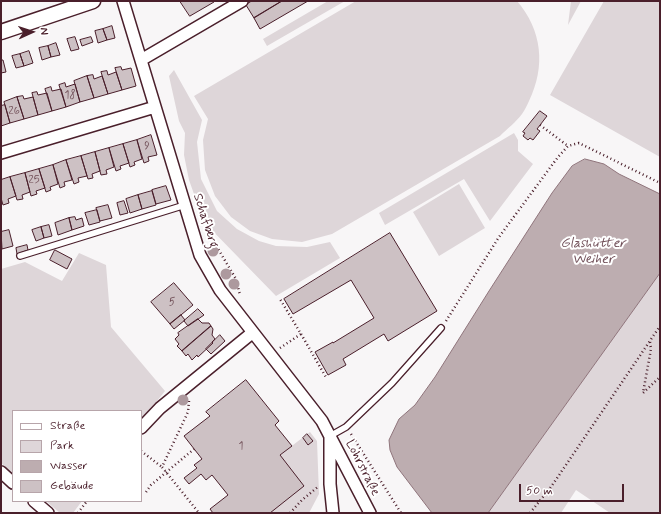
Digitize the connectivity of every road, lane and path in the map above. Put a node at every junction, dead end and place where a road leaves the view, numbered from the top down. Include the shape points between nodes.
1 (93, 1) edge
2 (123, 1) edge
3 (242, 1) edge
4 (1, 32) edge
5 (141, 60) junction
6 (155, 107) junction
7 (540, 125) dead end
8 (568, 146) junction
9 (1, 153) edge
10 (660, 183) edge
11 (185, 205) junction
12 (204, 230) dead end
13 (20, 256) dead end
14 (243, 298) dead end
15 (280, 299) dead end
16 (660, 326) edge
17 (441, 328) joint
18 (252, 333) junction
19 (301, 334) junction
20 (650, 341) junction
21 (276, 342) dead end
22 (280, 348) junction
23 (285, 354) dead end
24 (660, 377) edge
25 (327, 379) dead end
26 (184, 388) junction
27 (142, 427) edge
28 (346, 427) junction
29 (330, 436) junction
30 (194, 449) dead end
31 (142, 453) edge
32 (162, 466) junction
33 (1, 472) edge
34 (166, 472) junction
35 (12, 482) edge
36 (330, 484) junction
37 (146, 492) dead end
38 (35, 502) edge
39 (86, 502) edge
40 (48, 513) edge
41 (78, 513) edge
42 (199, 513) edge
43 (290, 513) edge
44 (333, 513) edge
45 (370, 513) edge
46 (401, 513) edge
47 (530, 513) edge

1 - 4 street
2 - 5 street, Schafberg
3 - 5 street
5 - 6 street, Schafberg
6 - 9 street
6 - 11 street, Schafberg
7 - 8 path
8 - 10 path via 580,143
8 - 17 path via 499,237
11 - 13 lane
11 - 18 street, Schafberg via 200,255 220,290
12 - 14 path via 236,279 239,293
15 - 19 path
16 - 20 path
17 - 28 lane via 392,383
18 - 26 street
18 - 29 street, Schafberg via 308,402
19 - 22 path
19 - 25 path
20 - 24 path via 651,349 643,393
20 - 47 path via 551,487
21 - 22 path
22 - 23 path
26 - 27 street
26 - 32 path via 189,397 188,412
28 - 29 lane
28 - 46 path
29 - 36 street
29 - 45 street, Lohrstraße
30 - 34 path
31 - 32 path
32 - 34 path
33 - 35 street
34 - 37 path
34 - 42 path
36 - 43 path via 320,485
36 - 44 street
38 - 40 street
39 - 41 path

